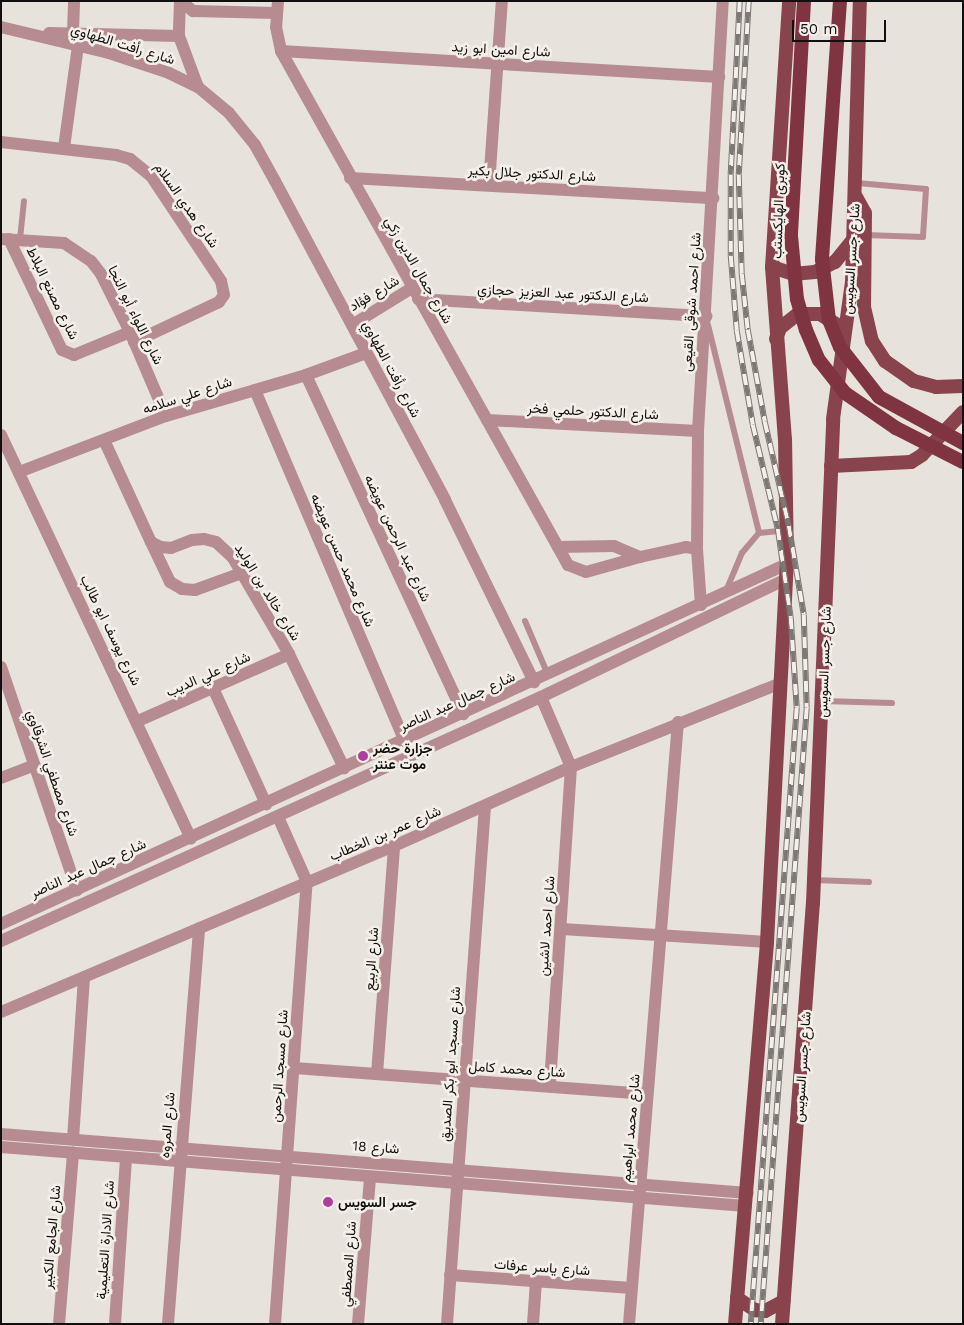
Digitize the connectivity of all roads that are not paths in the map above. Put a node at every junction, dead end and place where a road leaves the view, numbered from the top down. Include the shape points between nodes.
1 (74, 1) edge
2 (180, 1) edge
3 (502, 1) edge
4 (723, 1) edge
5 (789, 1) edge
6 (804, 1) edge
7 (840, 1) edge
8 (860, 1) edge
9 (277, 7) edge
10 (1, 27) edge
11 (76, 32) junction
12 (37, 34) junction
13 (179, 36) junction
14 (78, 45) junction
15 (281, 51) junction
16 (498, 64) junction
17 (720, 77) junction
18 (198, 87) junction
19 (1, 142) edge
20 (64, 148) junction
21 (350, 178) junction
22 (857, 183) junction
23 (490, 185) junction
24 (713, 198) junction
25 (24, 201) dead end
26 (859, 238) junction
27 (10, 239) edge
28 (772, 267) junction
29 (221, 281) joint
30 (415, 293) junction
31 (706, 316) junction
32 (352, 325) junction
33 (844, 331) junction
34 (132, 337) junction
35 (776, 339) junction
36 (366, 353) junction
37 (306, 375) junction
38 (963, 386) edge
39 (255, 390) junction
40 (963, 412) edge
41 (166, 416) junction
42 (486, 420) junction
43 (698, 431) junction
44 (1, 435) edge
45 (104, 440) junction
46 (963, 444) edge
47 (963, 462) edge
48 (831, 466) junction
49 (18, 472) junction
50 (787, 530) junction
51 (759, 533) junction
52 (152, 542) junction
53 (558, 547) junction
54 (697, 549) junction
55 (640, 557) junction
56 (787, 564) junction
57 (242, 573) junction
58 (786, 579) junction
59 (725, 594) junction
60 (701, 605) junction
61 (525, 621) dead end
62 (289, 654) junction
63 (1, 667) edge
64 (548, 676) junction
65 (534, 682) junction
66 (781, 683) junction
67 (213, 688) junction
68 (541, 697) junction
69 (823, 701) junction
70 (892, 703) dead end
71 (463, 714) junction
72 (138, 722) junction
73 (678, 722) junction
74 (405, 741) junction
75 (35, 765) junction
76 (571, 767) junction
77 (344, 768) junction
78 (1, 778) edge
79 (266, 804) junction
80 (484, 806) junction
81 (278, 817) junction
82 (191, 838) junction
83 (394, 846) junction
84 (814, 880) junction
85 (307, 882) junction
86 (869, 882) dead end
87 (77, 890) junction
88 (1, 924) edge
89 (199, 928) junction
90 (562, 928) junction
91 (660, 935) junction
92 (1, 941) edge
93 (767, 942) junction
94 (84, 978) junction
95 (1, 1012) edge
96 (294, 1068) junction
97 (378, 1074) junction
98 (463, 1080) junction
99 (550, 1086) junction
100 (647, 1094) junction
101 (1, 1134) edge
102 (73, 1139) junction
103 (1, 1147) edge
104 (180, 1148) junction
105 (73, 1154) junction
106 (288, 1156) junction
107 (126, 1158) junction
108 (179, 1162) junction
109 (458, 1168) junction
110 (286, 1170) junction
111 (370, 1177) junction
112 (456, 1184) junction
113 (640, 1184) junction
114 (639, 1198) junction
115 (747, 1200) junction
116 (450, 1275) junction
117 (536, 1281) junction
118 (632, 1288) junction
119 (737, 1298) junction
120 (784, 1301) junction
121 (59, 1324) edge
122 (115, 1324) edge
123 (168, 1324) edge
124 (275, 1324) edge
125 (358, 1324) edge
126 (447, 1324) edge
127 (533, 1324) edge
128 (629, 1324) edge
129 (735, 1324) edge
130 (782, 1324) edge

1 - 11 street
2 - 9 street via 193,11
2 - 13 street, شارع رأفت الطهاوي
3 - 16 street
4 - 17 street, شارع احمد شوقى القيعى
5 - 28 main road
6 - 47 highway, كوبرى الهايكستب, bridge via 791,236 797,298 806,330 819,360 845,392 896,428
7 - 46 highway, bridge via 822,259 822,284 829,320 840,348 879,397
8 - 22 main road, شارع جسر السويس
9 - 15 street, شارع جمال الدين زكي
10 - 12 street, شارع رأفت الطهاوي
11 - 12 street, شارع رأفت الطهاوي
11 - 13 street, شارع رأفت الطهاوي
11 - 14 street
12 - 14 street, شارع رأفت الطهاوي
13 - 18 street, شارع رأفت الطهاوي
14 - 18 street, شارع رأفت الطهاوي via 139,62
14 - 20 street
15 - 16 street, شارع امين ابو زيد
15 - 21 street, شارع جمال الدين زكي
16 - 17 street, شارع امين ابو زيد
16 - 23 street
17 - 24 street, شارع احمد شوقى القيعى
18 - 32 street, شارع رأفت الطهاوي via 229,113 254,145
19 - 20 street, شارع هدي السلام
20 - 29 street, شارع هدي السلام via 116,155 142,166
21 - 23 street, شارع الدكتور جلال بكير
21 - 30 street, شارع جمال الدين زكي
22 - 26 main road, شارع جسر السويس
22 - 26 lane via 926,189 923,237
23 - 24 street, شارع الدكتور جلال بكير
24 - 31 street, شارع احمد شوقى القيعى
25 - 27 lane
26 - 28 main road via 835,262 816,272 793,274
26 - 33 main road, شارع جسر السويس
26 - 38 main road via 865,319 878,352 894,369 914,381 936,387
27 - 34 street, شارع اللواء أبو النجا via 64,243 91,261
27 - 34 street, شارع مصنع البلاط via 62,350 74,355
28 - 35 main road
29 - 34 street, شارع مصنع البلاط via 224,296 219,302
30 - 31 street, شارع الدكتور عبد العزيز حجازي
30 - 32 street, شارع فؤاد
30 - 42 street, شارع جمال الدين زكي
31 - 43 street, شارع احمد شوقى القيعى
31 - 51 lane
32 - 36 street, شارع رأفت الطهاوي
33 - 35 main road via 820,314 808,312 788,320
33 - 48 main road, شارع جسر السويس via 835,389
34 - 41 street, شارع اللواء أبو النجا
35 - 50 main road via 785,440
36 - 37 street, شارع علي سلامه
36 - 65 street, شارع رأفت الطهاوي via 445,500
37 - 39 street, شارع علي سلامه
37 - 71 street, شارع عبد الرحمن عويضه
39 - 41 street, شارع علي سلامه
39 - 74 street, شارع محمد حسن عويضه
40 - 48 main road via 922,456 911,462
41 - 45 street, شارع علي سلامه
42 - 43 street, شارع الدكتور حلمي فخر
42 - 53 street, شارع جمال الدين زكي
43 - 54 street, شارع احمد شوقى القيعى
44 - 49 street, شارع يوسف ابو طالب
45 - 49 street, شارع علي سلامه
45 - 52 street
48 - 69 main road, شارع جسر السويس
49 - 72 street, شارع يوسف ابو طالب
50 - 51 lane
50 - 56 main road
51 - 59 lane via 742,553
52 - 57 street, شارع خالد بن الوليد via 161,548 171,548 192,540 216,542 226,549
52 - 57 street via 170,582 182,589 195,590
53 - 55 street via 614,546
53 - 55 street, شارع جمال الدين زكي via 568,565 586,572
54 - 55 street, شارع جمال الدين زكي via 686,548
54 - 60 street, شارع احمد شوقى القيعى
56 - 58 main road
56 - 59 street, شارع جمال عبد الناصر
57 - 62 street, شارع خالد بن الوليد
58 - 66 main road
58 - 68 street
59 - 60 street, شارع جمال عبد الناصر
60 - 64 street, شارع جمال عبد الناصر
61 - 64 lane
62 - 67 street, شارع علي الديب
62 - 77 street, شارع خالد بن الوليد
63 - 75 street, شارع مصطفي الشرقاوي
64 - 65 street, شارع جمال عبد الناصر
65 - 71 street, شارع جمال عبد الناصر
66 - 73 street, شارع عمر بن الخطاب
66 - 93 main road
67 - 72 street, شارع علي الديب
67 - 79 street
68 - 76 street
68 - 81 street
69 - 70 lane
69 - 84 main road, شارع جسر السويس
71 - 74 street, شارع جمال عبد الناصر
72 - 82 street, شارع يوسف ابو طالب
73 - 76 street, شارع عمر بن الخطاب
73 - 91 street, شارع محمد ابراهيم
74 - 77 street, شارع جمال عبد الناصر
75 - 78 street
75 - 87 street, شارع مصطفي الشرقاوي
76 - 80 street, شارع عمر بن الخطاب
76 - 90 street, شارع احمد لاشين
77 - 79 street, شارع جمال عبد الناصر
79 - 82 street, شارع جمال عبد الناصر
80 - 83 street, شارع عمر بن الخطاب
80 - 98 street, شارع مسجد ابو بكر الصديق
81 - 85 street, شارع مسجد الرحمن
81 - 92 street
82 - 87 street, شارع جمال عبد الناصر
83 - 85 street, شارع عمر بن الخطاب
83 - 97 street, شارع الربيع
84 - 86 lane
84 - 120 main road, شارع جسر السويس
85 - 89 street, شارع عمر بن الخطاب
85 - 96 street, شارع مسجد الرحمن
87 - 88 street, شارع جمال عبد الناصر
89 - 94 street, شارع عمر بن الخطاب
89 - 104 street, شارع المروه
90 - 91 street
90 - 99 street, شارع احمد لاشين
91 - 93 street
91 - 100 street, شارع محمد ابراهيم
93 - 115 main road
94 - 95 street, شارع عمر بن الخطاب
94 - 102 street
96 - 97 street, شارع محمد كامل
96 - 106 street, شارع مسجد الرحمن
97 - 98 street, شارع محمد كامل
98 - 99 street, شارع محمد كامل
98 - 109 street, شارع مسجد ابو بكر الصديق
99 - 100 street, شارع محمد كامل
100 - 113 street, شارع محمد ابراهيم
101 - 102 street, شارع 18
102 - 104 street, شارع 18
103 - 105 street
104 - 106 street, شارع 18
104 - 108 street, شارع المروه
105 - 107 street
105 - 121 street, شارع الجامع الكبير
106 - 109 street, شارع 18
106 - 110 street, شارع مسجد الرحمن
107 - 108 street
107 - 122 street, شارع الادارة التعليمية
108 - 110 street
108 - 123 street, شارع المروه
109 - 112 street, شارع مسجد ابو بكر الصديق
109 - 113 street, شارع 18
110 - 111 street
110 - 124 street, شارع مسجد الرحمن
111 - 112 street
111 - 125 street, شارع المصطفي
112 - 114 street
112 - 116 street, شارع مسجد ابو بكر الصديق
113 - 114 street, شارع محمد ابراهيم
113 - 115 street, شارع 18
114 - 115 street
114 - 118 street, شارع محمد ابراهيم
115 - 119 main road
116 - 117 street, شارع ياسر عرفات
116 - 126 street, شارع مسجد ابو بكر الصديق
117 - 118 street, شارع ياسر عرفات
117 - 127 street
118 - 128 street, شارع محمد ابراهيم
119 - 120 main road via 745,1306 760,1310 776,1307
119 - 129 main road
120 - 130 main road, شارع جسر السويس

